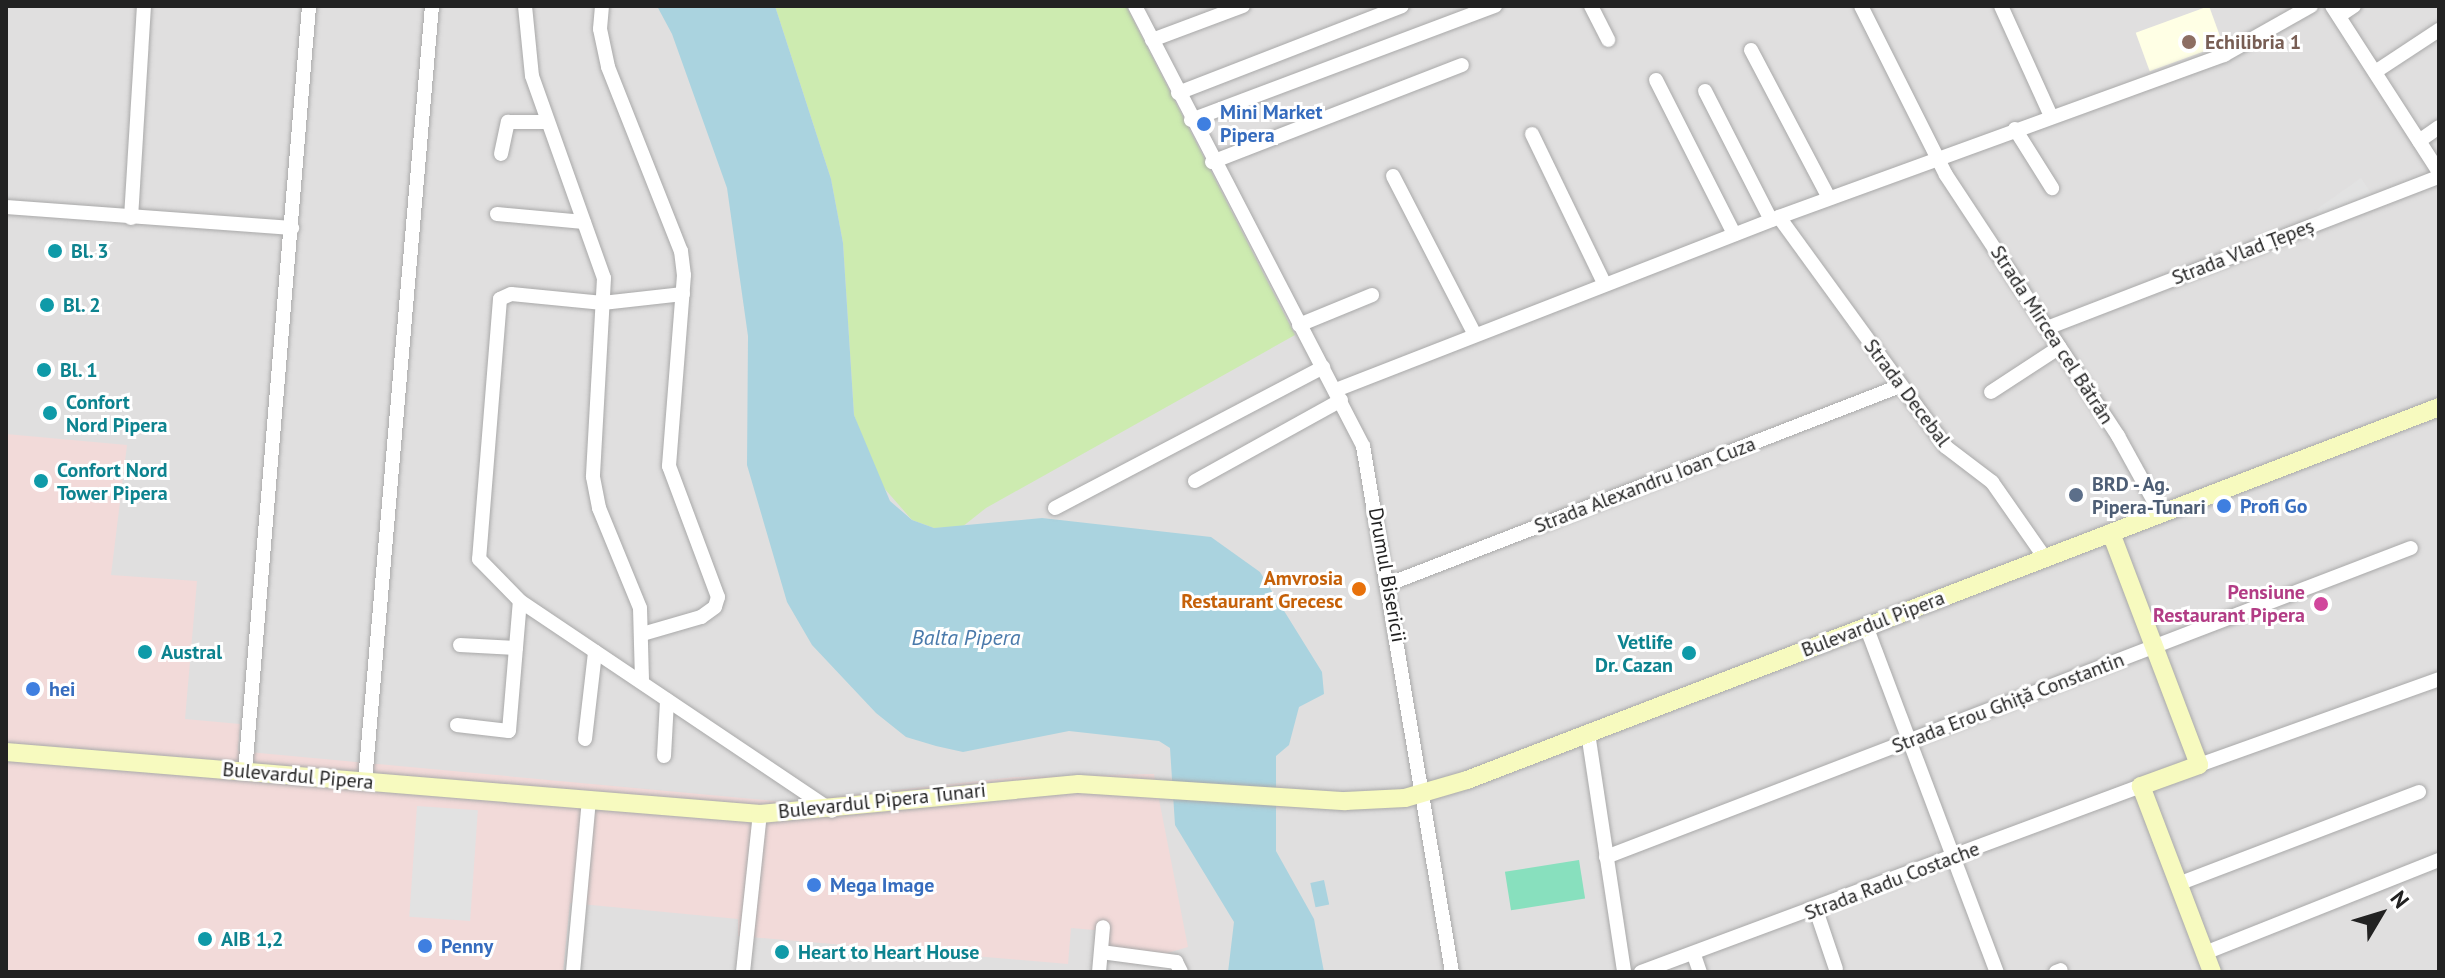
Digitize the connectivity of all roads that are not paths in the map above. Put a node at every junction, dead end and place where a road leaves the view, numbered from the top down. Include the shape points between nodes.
1 (144, 6) edge
2 (309, 6) edge
3 (432, 6) edge
4 (525, 6) edge
5 (602, 6) edge
6 (1135, 6) edge
7 (1243, 6) edge
8 (1402, 6) edge
9 (1495, 6) edge
10 (1591, 6) edge
11 (1861, 6) edge
12 (2001, 6) edge
13 (2311, 6) edge
14 (2354, 6) edge
15 (2336, 11) edge
16 (2439, 30) edge
17 (1152, 40) junction
18 (1608, 40) dead end
19 (1751, 50) dead end
20 (1462, 65) dead end
21 (2375, 72) junction
22 (1656, 80) dead end
23 (1705, 91) dead end
24 (1178, 93) junction
25 (2051, 116) junction
26 (1191, 120) junction
27 (547, 122) junction
28 (2439, 127) edge
29 (2015, 129) junction
30 (1532, 134) dead end
31 (2419, 141) junction
32 (501, 154) dead end
33 (1938, 158) junction
34 (1212, 162) junction
35 (2439, 174) edge
36 (1393, 176) dead end
37 (2052, 188) dead end
38 (1829, 198) junction
39 (6, 207) edge
40 (497, 214) dead end
41 (131, 218) junction
42 (1775, 219) junction
43 (584, 222) junction
44 (292, 228) junction
45 (1734, 234) junction
46 (1604, 283) junction
47 (683, 294) junction
48 (1372, 295) dead end
49 (603, 303) junction
50 (1299, 325) junction
51 (2047, 328) junction
52 (1474, 333) junction
53 (2060, 347) junction
54 (1323, 367) junction
55 (1900, 386) junction
56 (1991, 392) dead end
57 (1338, 395) junction
58 (2439, 407) edge
59 (1195, 481) dead end
60 (1055, 508) dead end
61 (2161, 514) junction
62 (2111, 533) junction
63 (2411, 548) dead end
64 (2045, 558) junction
65 (1389, 584) junction
66 (520, 601) junction
67 (1866, 626) junction
68 (642, 634) junction
69 (460, 645) dead end
70 (2154, 647) junction
71 (516, 648) junction
72 (595, 652) junction
73 (2439, 679) edge
74 (642, 680) junction
75 (667, 700) junction
76 (457, 725) dead end
77 (1588, 733) junction
78 (585, 739) dead end
79 (1910, 741) junction
80 (6, 752) edge
81 (664, 756) dead end
82 (2199, 765) junction
83 (245, 772) junction
84 (365, 781) junction
85 (2141, 786) junction
86 (798, 788) junction
87 (2419, 792) dead end
88 (1424, 793) junction
89 (1298, 798) joint
90 (589, 800) junction
91 (832, 811) junction
92 (797, 813) junction
93 (760, 814) junction
94 (1606, 857) junction
95 (1955, 857) junction
96 (2439, 860) edge
97 (2178, 884) junction
98 (1816, 910) junction
99 (1103, 927) dead end
100 (1101, 952) junction
101 (2205, 953) junction
102 (1694, 955) junction
103 (1836, 969) dead end
104 (573, 972) edge
105 (743, 972) edge
106 (1099, 972) edge
107 (1181, 972) edge
108 (1452, 972) edge
109 (1624, 972) edge
110 (1641, 972) edge
111 (1700, 972) edge
112 (1997, 972) edge
113 (2212, 972) edge

1 - 41 street
2 - 44 street
3 - 84 street
4 - 27 street via 526,52
5 - 47 street via 600,29 608,67 681,251
6 - 17 street, Drumul Bisericii
7 - 17 street
8 - 24 street
9 - 26 street
10 - 18 street
11 - 33 street, Strada Mircea cel Bătrân
12 - 25 street
13 - 25 street via 2242,48
14 - 15 street
15 - 21 street
16 - 21 street
17 - 24 street, Drumul Bisericii
19 - 38 street
20 - 34 street
21 - 31 street
22 - 45 street
23 - 42 street, Strada Decebal
24 - 26 street, Drumul Bisericii
25 - 29 street
26 - 34 street, Drumul Bisericii
27 - 32 street via 508,122
27 - 43 street
28 - 31 street
29 - 33 street
29 - 37 street
30 - 46 street
31 - 35 street
33 - 38 street
33 - 51 street, Strada Mircea cel Bătrân
34 - 50 street, Drumul Bisericii
35 - 51 street, Strada Vlad Țepeș
36 - 52 street
38 - 42 street
39 - 41 street
40 - 43 street
41 - 44 street
42 - 45 street
42 - 55 street, Strada Decebal
43 - 49 street via 604,278
44 - 83 street
45 - 46 street
46 - 52 street
47 - 49 street
47 - 68 street via 669,466 718,597 715,607 701,617
48 - 50 street
49 - 66 street via 511,294 500,299 479,559
49 - 68 street via 593,477 599,508 640,608
50 - 54 street, Drumul Bisericii
51 - 53 street, Strada Mircea cel Bătrân
52 - 57 street
53 - 56 street
53 - 61 street, Strada Mircea cel Bătrân
54 - 57 street, Drumul Bisericii
54 - 60 street
55 - 64 street, Strada Decebal via 1953,455 1992,482
55 - 65 street, Strada Alexandru Ioan Cuza
57 - 59 street
57 - 65 street, Drumul Bisericii via 1368,464
58 - 61 main road, Bulevardul Pipera
61 - 62 main road, Bulevardul Pipera
62 - 64 main road, Bulevardul Pipera
62 - 70 main road
63 - 70 street, Strada Erou Ghiță Constantin
64 - 67 main road, Bulevardul Pipera
65 - 88 street, Drumul Bisericii
66 - 71 street
66 - 72 street
67 - 77 main road, Bulevardul Pipera
67 - 79 street
68 - 74 street
69 - 71 street
70 - 79 street, Strada Erou Ghiță Constantin
70 - 82 main road
71 - 76 street via 509,731
72 - 74 street
72 - 78 street
73 - 82 street
74 - 75 street
75 - 81 street
75 - 86 street
77 - 88 main road, Bulevardul Pipera
77 - 94 street
79 - 94 street, Strada Erou Ghiță Constantin
79 - 95 street
80 - 83 main road, Bulevardul Pipera
82 - 85 main road
83 - 84 main road, Bulevardul Pipera
84 - 90 main road, Bulevardul Pipera
85 - 95 street, Strada Radu Costache
85 - 97 main road
86 - 91 street
86 - 92 street
87 - 97 street
88 - 89 main road, Bulevardul Pipera via 1379,801
88 - 108 street, Drumul Bisericii
89 - 91 main road, Bulevardul Pipera Tunari via 1079,784 1001,788
90 - 93 main road, Bulevardul Pipera Tunari
90 - 104 street
91 - 92 main road, Bulevardul Pipera Tunari
92 - 93 main road, Bulevardul Pipera Tunari
93 - 105 street
94 - 109 street
95 - 98 street, Strada Radu Costache
95 - 112 street
96 - 101 street
97 - 101 main road
98 - 102 street, Strada Radu Costache
98 - 103 street
99 - 100 street
100 - 106 street
100 - 107 street via 1176,962
101 - 113 main road
102 - 110 street, Strada Radu Costache
102 - 111 street

